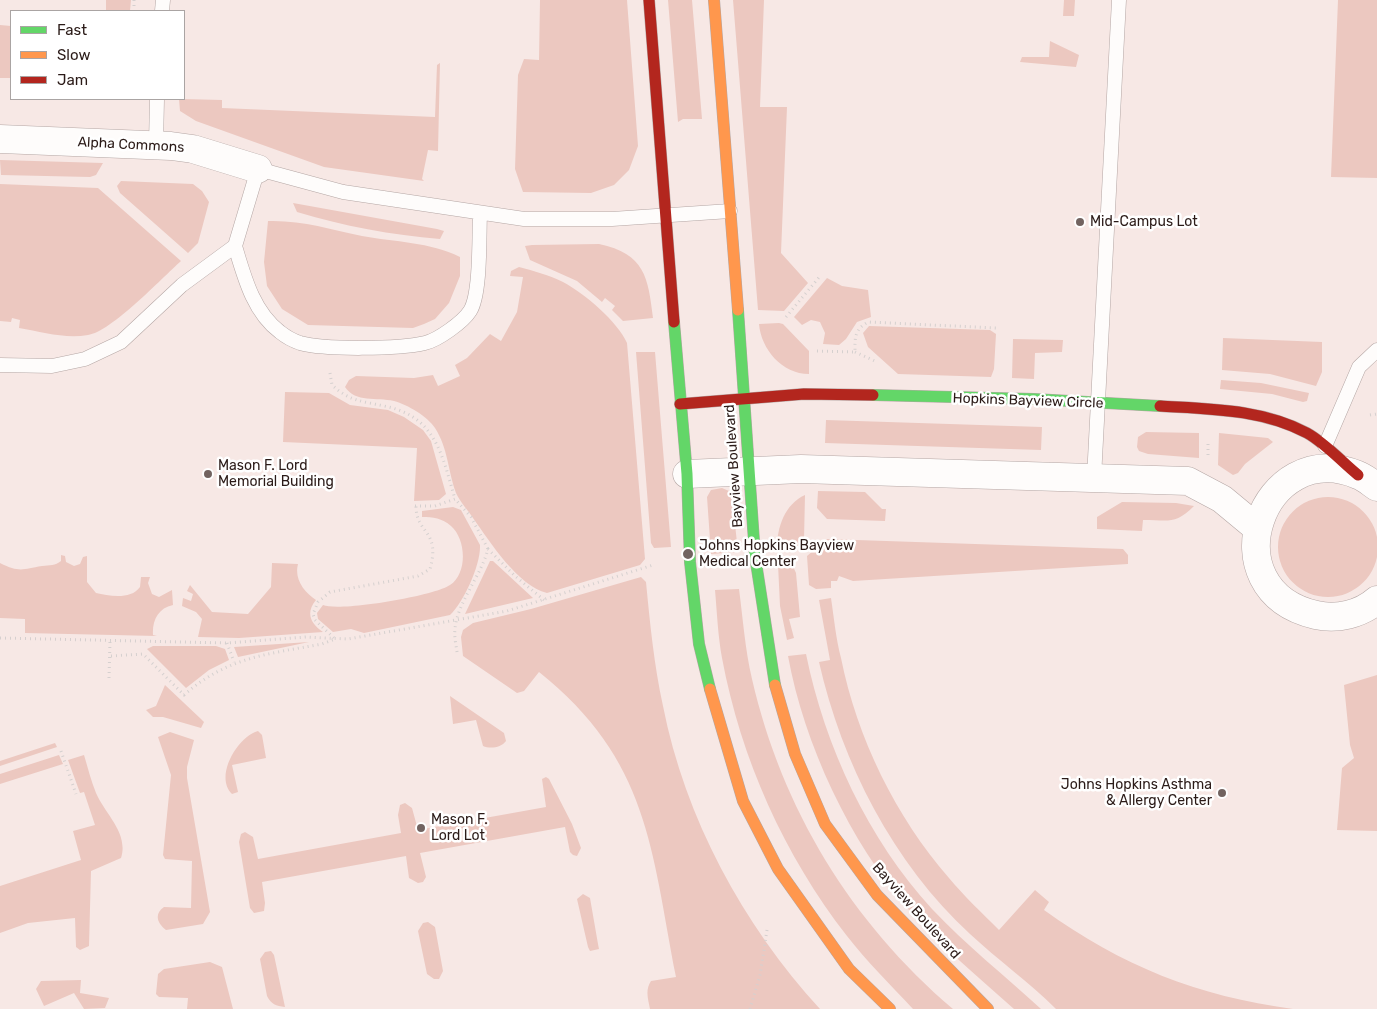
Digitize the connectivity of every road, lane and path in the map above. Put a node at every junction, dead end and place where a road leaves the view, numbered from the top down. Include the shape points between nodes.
1 (649, 0) edge
2 (714, 0) edge
3 (1119, 0) edge
4 (158, 100) edge
5 (0, 138) edge
6 (156, 144) junction
7 (258, 169) junction
8 (730, 211) junction
9 (480, 213) junction
10 (664, 216) junction
11 (235, 246) junction
12 (821, 275) dead end
13 (786, 317) dead end
14 (996, 328) dead end
15 (1377, 350) edge
16 (817, 351) dead end
17 (0, 365) edge
18 (330, 370) dead end
19 (745, 400) junction
20 (1098, 403) junction
21 (680, 404) junction
22 (1377, 414) edge
23 (1370, 415) dead end
24 (1208, 439) dead end
25 (1325, 446) junction
26 (1208, 457) dead end
27 (751, 471) junction
28 (687, 474) junction
29 (1094, 478) junction
30 (1367, 481) edge
31 (455, 499) junction
32 (1257, 528) junction
33 (488, 550) junction
34 (653, 565) dead end
35 (545, 600) junction
36 (1377, 600) edge
37 (456, 620) junction
38 (0, 638) edge
39 (335, 639) junction
40 (110, 641) junction
41 (227, 643) junction
42 (457, 652) dead end
43 (110, 656) junction
44 (234, 662) junction
45 (109, 678) dead end
46 (61, 751) dead end
47 (76, 794) dead end
48 (767, 930) dead end
49 (750, 1009) edge
50 (890, 1009) edge
51 (988, 1009) edge

1 - 10 street
2 - 8 street, Bayview Boulevard
3 - 20 lane
4 - 6 lane
5 - 6 street, Alpha Commons
6 - 7 street, Alpha Commons via 193,149
7 - 9 lane via 343,192
7 - 11 lane
8 - 10 lane
8 - 19 street, Bayview Boulevard
9 - 10 lane via 561,220
9 - 11 lane via 478,280 471,310 454,327 426,343 346,348 299,343 279,332 262,313 248,287
10 - 21 street
11 - 17 lane via 182,285 121,342 85,359 52,366
12 - 13 path
14 - 16 path via 868,322 855,334 855,352
15 - 25 lane via 1360,367
18 - 31 path via 332,385 350,399 396,408 424,425 435,437
19 - 20 street, Hopkins Bayview Circle via 804,394
19 - 21 street, Hopkins Bayview Circle
19 - 27 street, Bayview Boulevard
20 - 25 street, Hopkins Bayview Circle via 1221,410 1275,419 1310,434
20 - 29 lane
21 - 28 street
22 - 23 path
24 - 26 path
25 - 30 street, Hopkins Bayview Circle
27 - 28 street
27 - 29 street via 801,468
27 - 51 street, Bayview Boulevard via 755,556 772,674 795,754 825,824 878,894
28 - 50 street via 690,562 699,644 719,726 744,801 778,869 849,969
29 - 32 street via 1188,481 1222,499
30 - 32 street, Hopkins Bayview Circle via 1337,469 1315,470 1295,477 1277,490 1264,507
31 - 33 path via 471,517
31 - 39 path via 435,506 415,506 416,517 433,542 430,569 418,576 346,587 330,592 318,602 315,620
32 - 36 street, Hopkins Bayview Circle via 1256,553 1264,578 1279,598 1302,612 1326,618 1352,614
33 - 35 path
33 - 37 path
34 - 35 path
35 - 37 path
37 - 39 path
37 - 42 path
38 - 40 path
39 - 41 path via 306,637
39 - 44 path
40 - 41 path
40 - 43 path
41 - 44 path
43 - 44 path via 143,654 184,695 211,673
43 - 45 path
46 - 47 path
48 - 49 path via 760,975

